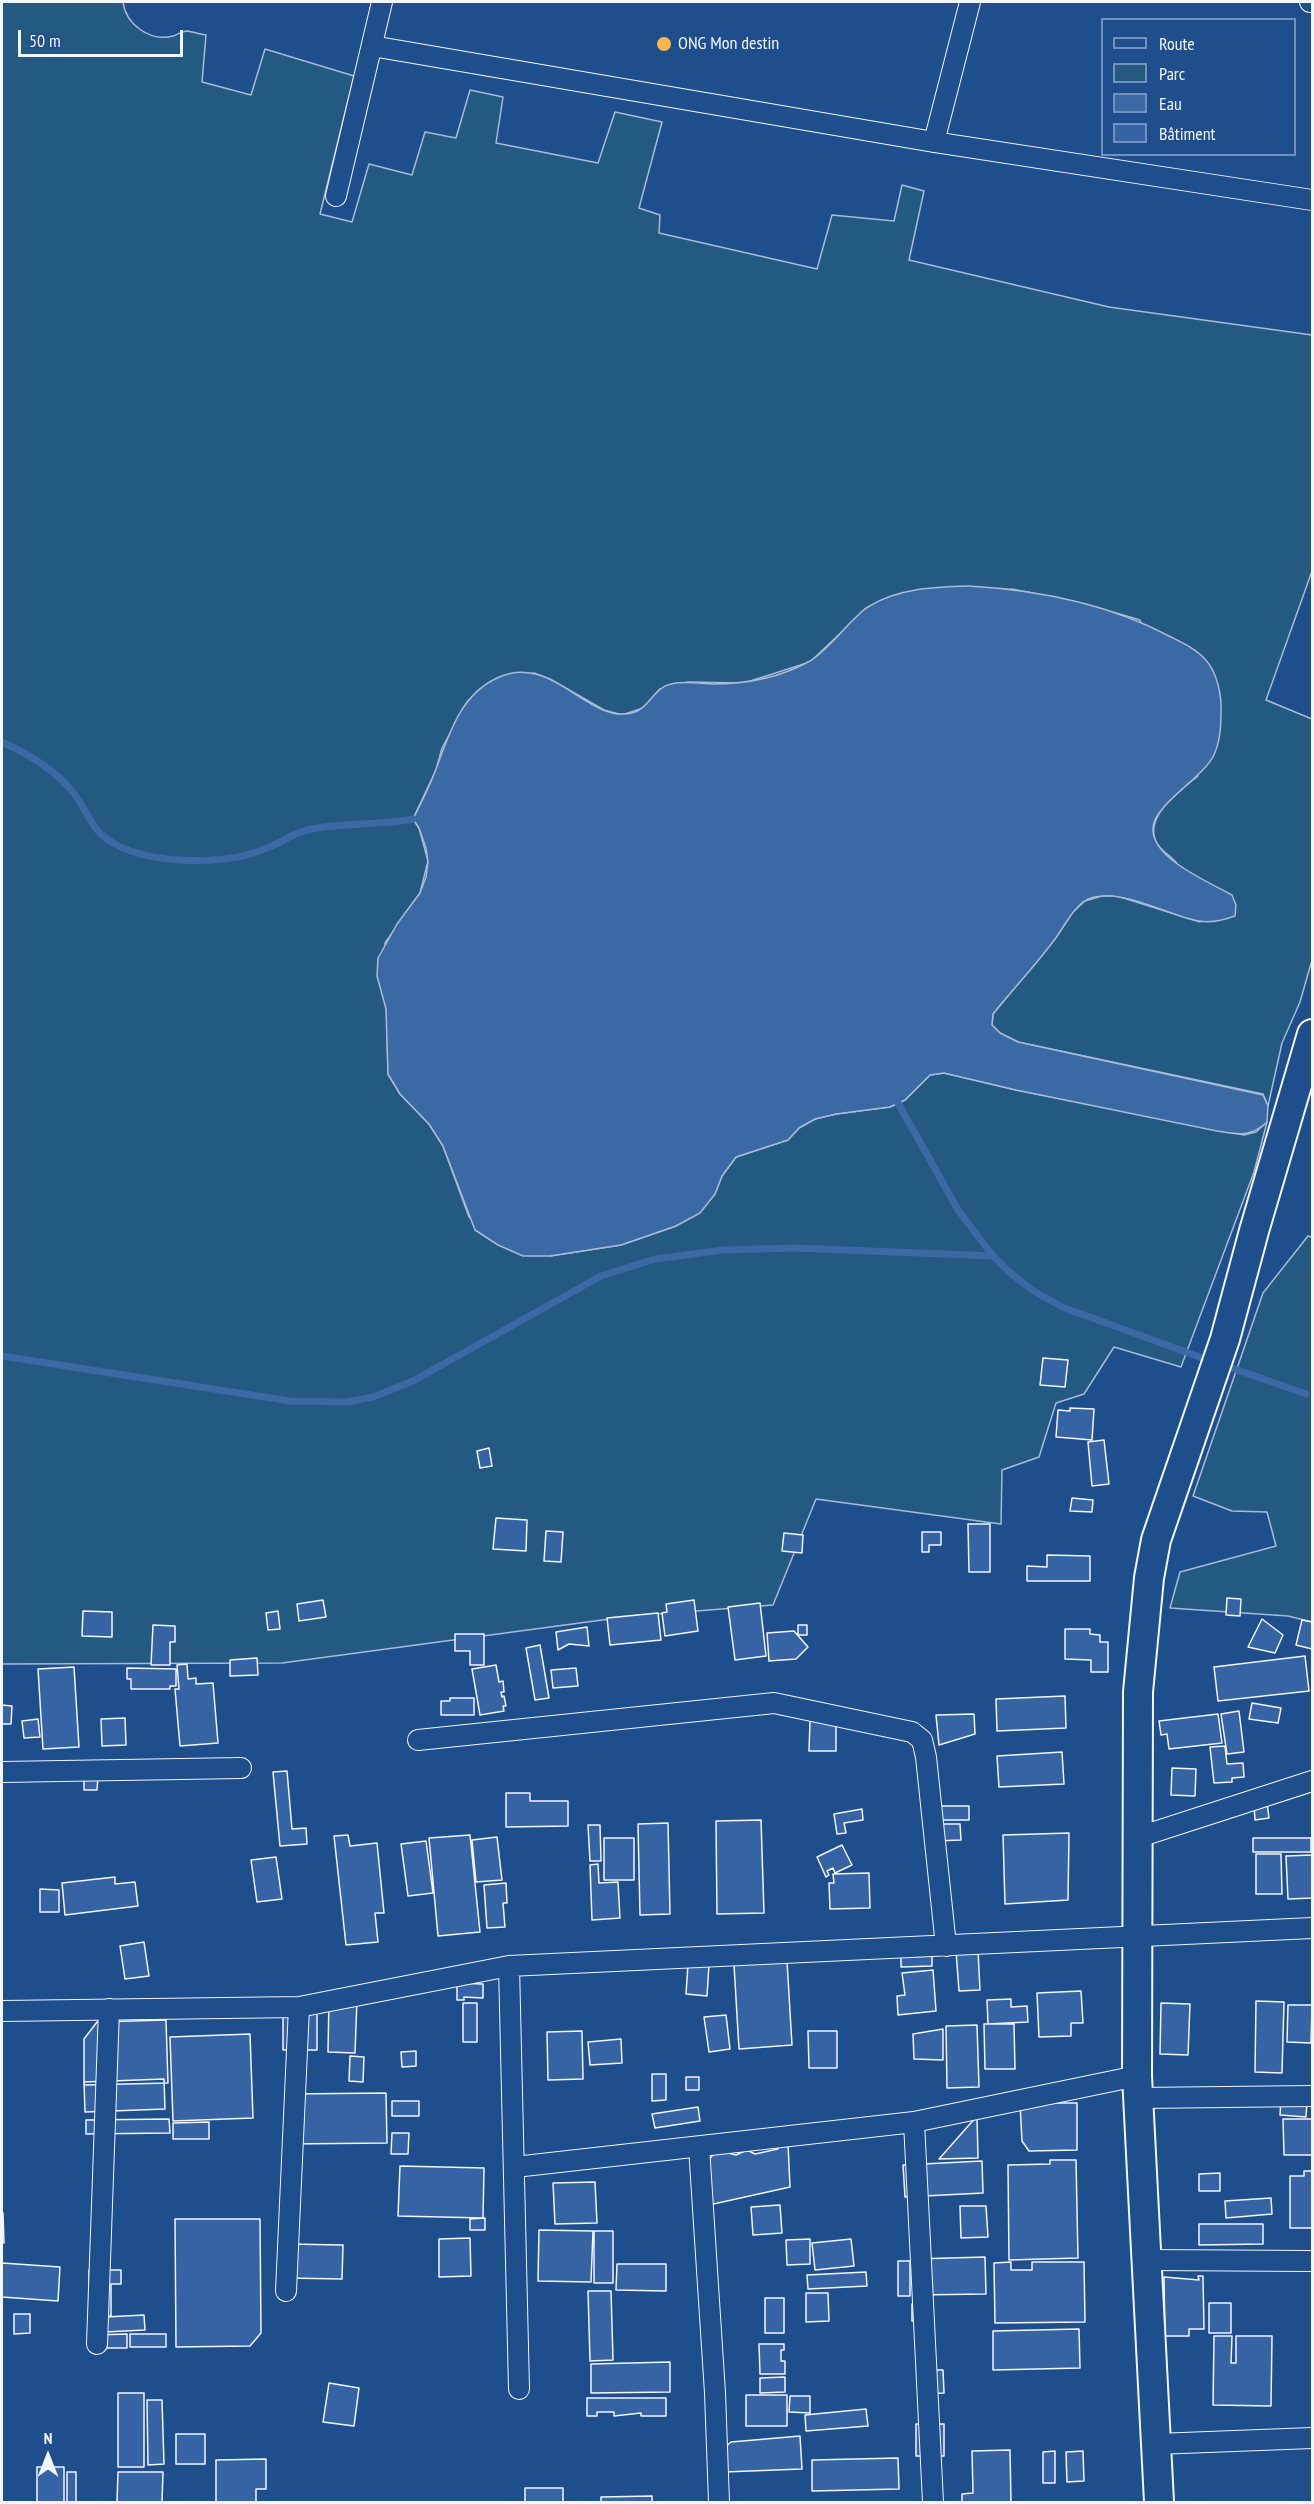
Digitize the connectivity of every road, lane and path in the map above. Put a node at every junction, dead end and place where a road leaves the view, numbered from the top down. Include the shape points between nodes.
1 (382, 2) edge
2 (970, 2) edge
3 (372, 46) junction
4 (934, 142) junction
5 (336, 196) dead end
6 (1312, 200) edge
7 (1312, 1034) edge
8 (418, 1740) dead end
9 (241, 1768) dead end
10 (2, 1772) edge
11 (1312, 1781) edge
12 (1139, 1837) junction
13 (1312, 1928) edge
14 (1136, 1937) junction
15 (946, 1946) junction
16 (509, 1966) junction
17 (299, 2007) junction
18 (109, 2009) junction
19 (2, 2011) edge
20 (1138, 2087) junction
21 (1312, 2096) edge
22 (914, 2122) junction
23 (699, 2147) junction
24 (515, 2167) junction
25 (1147, 2260) junction
26 (1312, 2261) edge
27 (286, 2291) dead end
28 (97, 2344) dead end
29 (519, 2389) dead end
30 (1312, 2438) edge
31 (1156, 2444) junction
32 (719, 2502) edge
33 (933, 2502) edge
34 (1159, 2502) edge

1 - 3 street
2 - 4 street
3 - 4 street
3 - 5 street
4 - 6 street
7 - 12 street via 1225,1339 1156,1540 1138,1692
8 - 15 street via 774,1703 912,1732 922,1740 926,1757
9 - 10 street
11 - 12 street
12 - 14 street
13 - 14 street
14 - 15 street
14 - 20 street
15 - 16 street
16 - 17 street
16 - 24 street
17 - 18 street
17 - 27 street
18 - 19 street
18 - 28 street
20 - 21 street
20 - 22 street
20 - 25 street
22 - 23 street
22 - 33 street
23 - 24 street
23 - 32 street
24 - 29 street
25 - 26 street
25 - 31 street
30 - 31 street
31 - 34 street

